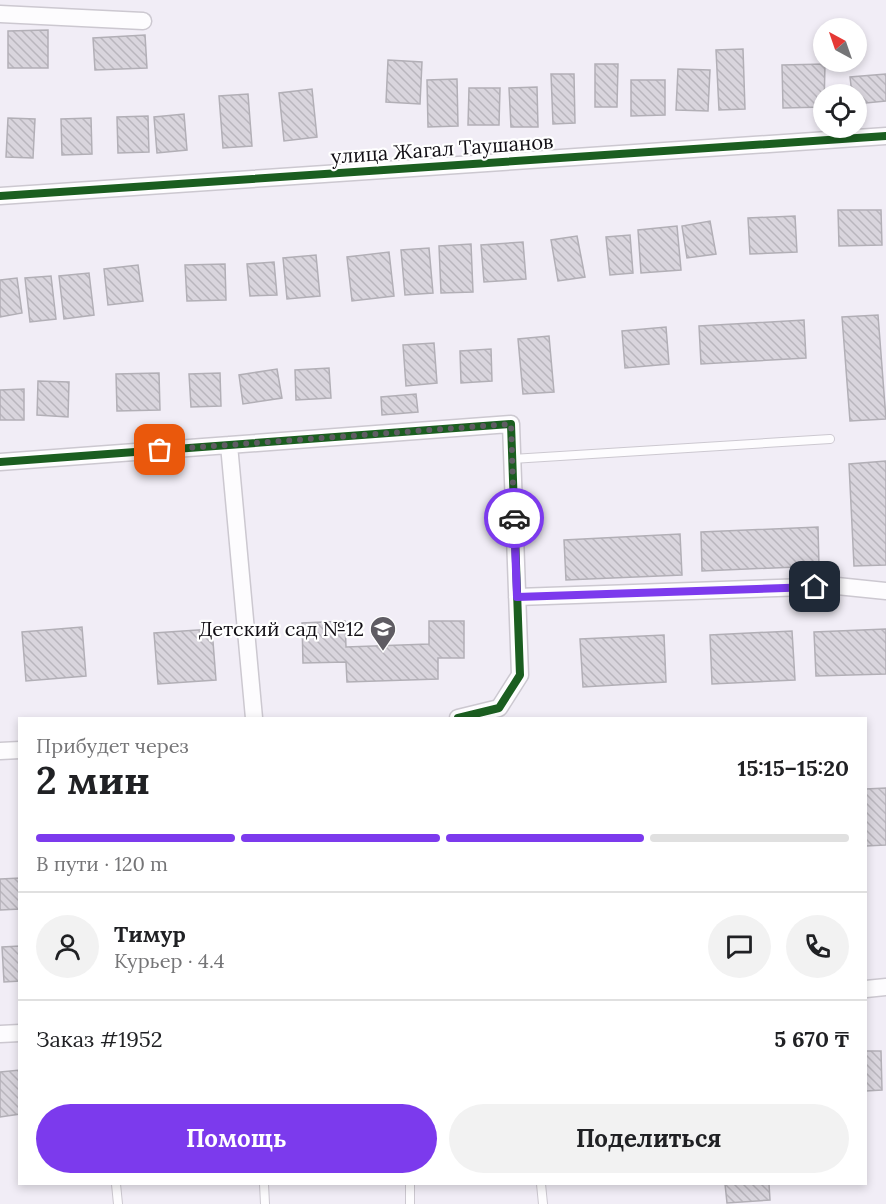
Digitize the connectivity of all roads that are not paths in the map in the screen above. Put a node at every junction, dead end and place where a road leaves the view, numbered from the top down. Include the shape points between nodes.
1 (0, 14) edge
2 (143, 21) dead end
3 (886, 136) edge
4 (0, 196) edge
5 (830, 439) dead end
6 (229, 445) junction
7 (512, 459) junction
8 (0, 462) edge
9 (886, 591) edge
10 (517, 597) junction
11 (254, 717) edge
12 (462, 717) edge
13 (18, 750) edge
14 (0, 751) edge
15 (886, 987) edge
16 (867, 989) edge
17 (18, 1033) edge
18 (0, 1034) edge
19 (116, 1185) edge
20 (264, 1185) edge
21 (410, 1185) edge
22 (541, 1185) edge
23 (118, 1204) edge
24 (265, 1204) edge
25 (410, 1204) edge
26 (543, 1204) edge

1 - 2 street
3 - 4 street, улица Жагал Таушанов
5 - 7 lane
6 - 7 street via 511,424
6 - 8 street
6 - 11 street
7 - 10 street
9 - 10 street via 837,586
10 - 12 street via 520,675 499,708
13 - 14 street
15 - 16 street
17 - 18 street
19 - 23 lane
20 - 24 lane
21 - 25 lane
22 - 26 lane

